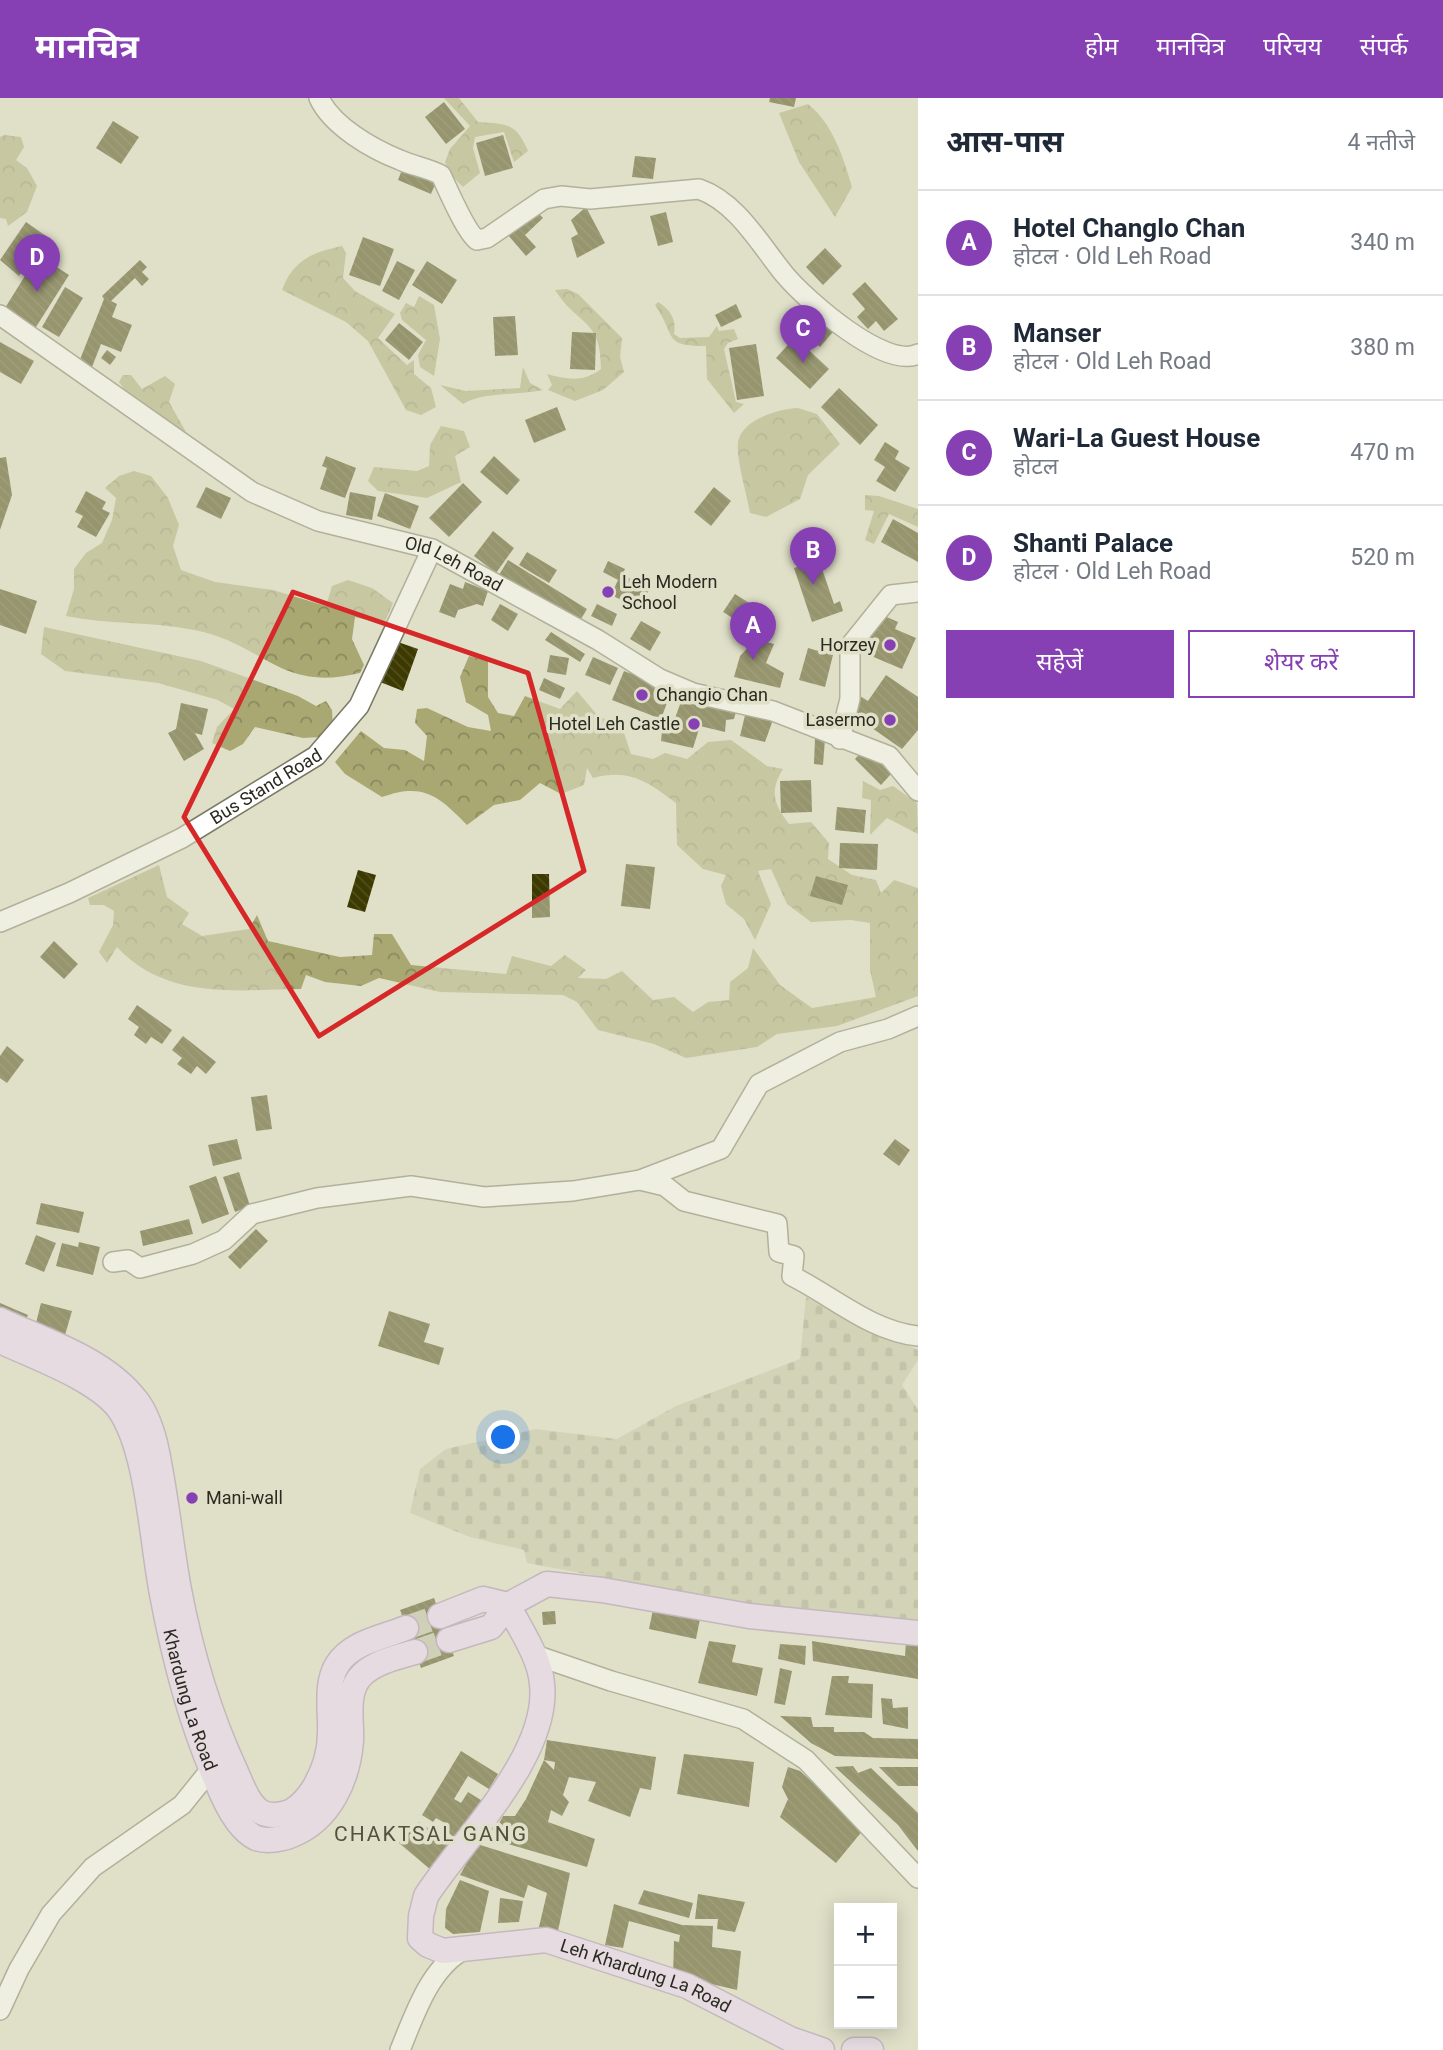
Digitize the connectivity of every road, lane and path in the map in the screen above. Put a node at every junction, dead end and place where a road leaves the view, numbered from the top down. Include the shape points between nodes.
1 (319, 98) edge
2 (0, 315) edge
3 (918, 354) edge
4 (432, 549) junction
5 (918, 592) edge
6 (840, 739) junction
7 (918, 791) edge
8 (0, 922) edge
9 (918, 1016) edge
10 (640, 1180) junction
11 (113, 1262) dead end
12 (0, 1320) edge
13 (918, 1336) edge
14 (0, 1341) edge
15 (70, 1363) junction
16 (508, 1605) junction
17 (440, 1616) tunnel mouth
18 (406, 1628) tunnel mouth
19 (918, 1633) edge
20 (449, 1640) tunnel mouth
21 (415, 1652) tunnel mouth
22 (532, 1654) junction
23 (211, 1769) junction
24 (918, 1878) edge
25 (472, 1946) junction
26 (0, 2010) edge
27 (400, 2050) edge
28 (822, 2050) edge
29 (854, 2050) edge
30 (871, 2050) edge

1 - 3 street via 335,120 372,145 441,176 468,234 477,240 487,238 544,199 699,189 724,203 798,289 841,325 893,356
2 - 4 street, Old Leh Road via 252,492 318,521
4 - 6 street, Old Leh Road via 660,679 693,693 773,711
4 - 8 street, Bus Stand Road via 359,706 316,756 182,838
5 - 6 street via 891,595 850,646 850,699
6 - 7 street, Old Leh Road via 889,756
9 - 10 street via 840,1042 759,1084 721,1149
10 - 11 street via 572,1191 484,1197 411,1186 317,1198 252,1214 224,1240 193,1254 139,1268 128,1260
10 - 13 street via 665,1186 684,1201 777,1224 779,1252 794,1256 792,1276 873,1323 898,1334
12 - 15 main road, Khardung La Road
14 - 15 main road, Khardung La Road
15 - 18 main road, Khardung La Road via 113,1378 136,1399 146,1416 160,1466 196,1665 216,1729 251,1801 261,1812 273,1816 292,1811 319,1780 331,1735 329,1688 337,1665 369,1641
15 - 23 main road, Khardung La Road via 118,1408 129,1426 141,1468 170,1635
16 - 17 main road via 483,1599
16 - 19 main road via 547,1584 749,1616
16 - 20 main road via 491,1627
16 - 22 main road, Leh Khardung La Road
21 - 23 main road, Khardung La Road via 360,1676 351,1702 348,1770 325,1812 309,1826 292,1835 257,1839 231,1810
22 - 24 street via 743,1718 806,1760
22 - 25 main road, Leh Khardung La Road via 542,1681 539,1722 518,1767 426,1896 421,1916 420,1938 428,1945 443,1951
23 - 26 street via 182,1805 93,1867 68,1895 45,1925
25 - 27 street via 455,1954 431,1982
25 - 28 main road, Leh Khardung La Road via 546,1940 688,1986 778,2034
29 - 30 main road

